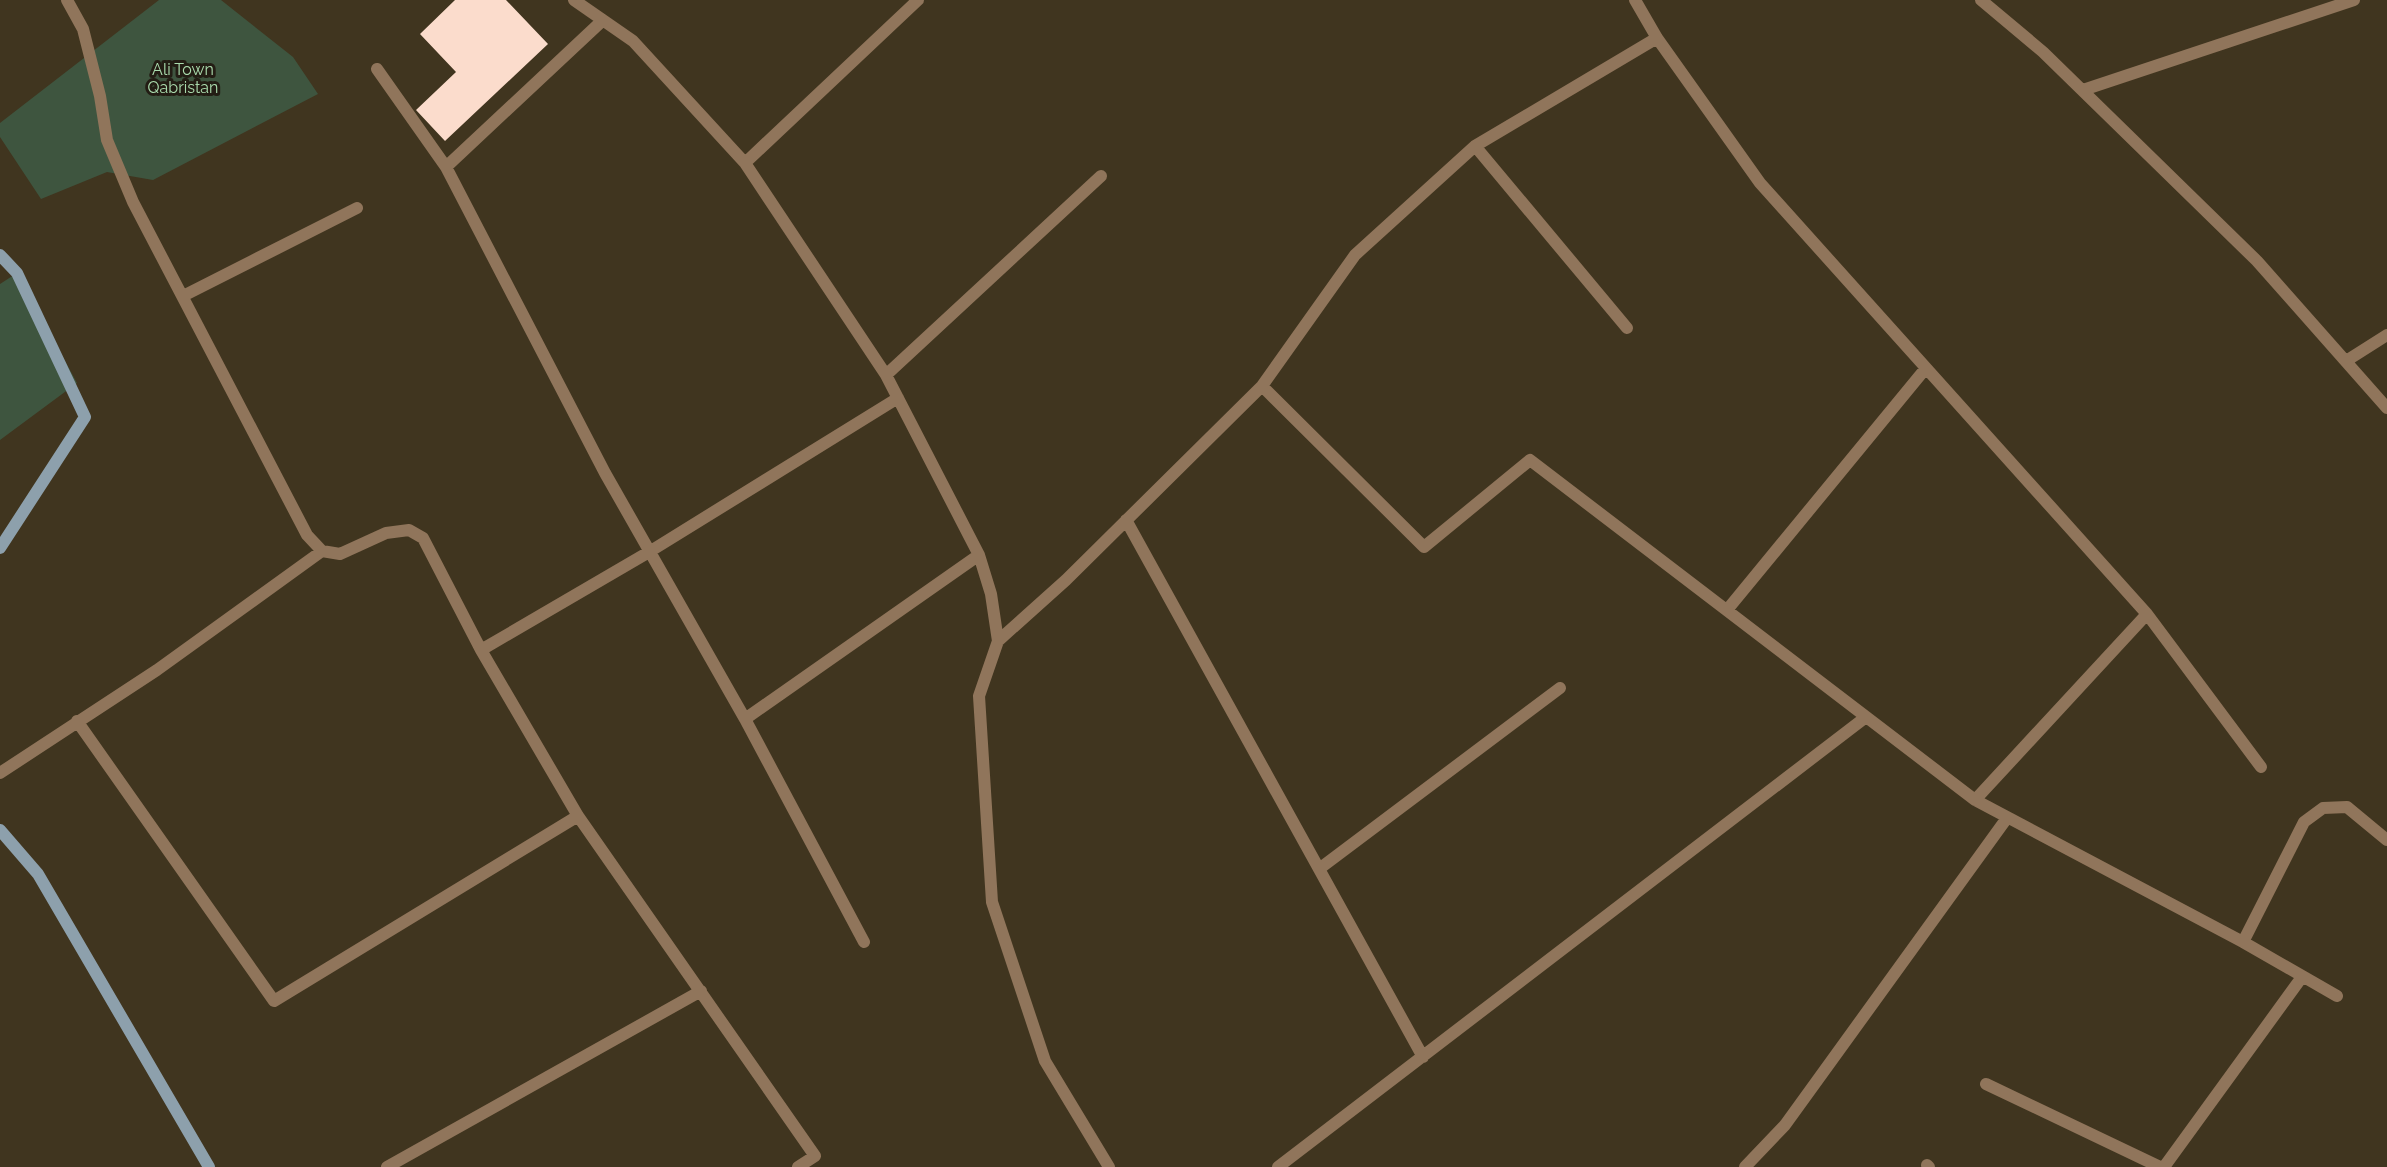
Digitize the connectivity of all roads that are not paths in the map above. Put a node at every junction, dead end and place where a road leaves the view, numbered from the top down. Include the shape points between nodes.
1 (67, 0) edge
2 (574, 0) edge
3 (918, 0) edge
4 (1635, 0) edge
5 (1981, 0) edge
6 (2354, 0) edge
7 (603, 20) junction
8 (1657, 38) junction
9 (377, 69) dead end
10 (2083, 90) junction
11 (1476, 146) junction
12 (745, 162) junction
13 (446, 167) junction
14 (1101, 176) dead end
15 (357, 208) dead end
16 (183, 296) junction
17 (1627, 328) dead end
18 (2387, 334) edge
19 (2346, 361) junction
20 (1926, 368) junction
21 (886, 375) junction
22 (1262, 386) junction
23 (898, 398) junction
24 (2387, 408) edge
25 (1126, 519) junction
26 (322, 551) junction
27 (650, 552) junction
28 (979, 555) junction
29 (1727, 610) junction
30 (2147, 614) junction
31 (998, 641) junction
32 (481, 650) junction
33 (1560, 688) dead end
34 (1866, 717) junction
35 (745, 718) junction
36 (77, 721) junction
37 (2261, 767) dead end
38 (0, 773) edge
39 (1975, 800) junction
40 (578, 816) junction
41 (2007, 818) junction
42 (2387, 840) edge
43 (1319, 869) junction
44 (864, 942) dead end
45 (2243, 942) junction
46 (2302, 977) junction
47 (701, 991) junction
48 (2337, 996) dead end
49 (1423, 1057) junction
50 (1986, 1084) dead end
51 (387, 1167) edge
52 (798, 1167) edge
53 (1109, 1167) edge
54 (1278, 1167) edge
55 (1745, 1167) edge
56 (2162, 1167) edge

1 - 16 street via 83,29 107,140 133,202
2 - 7 street
3 - 12 street
4 - 8 street
5 - 10 street
6 - 10 street
7 - 12 street via 633,41
7 - 13 street
8 - 11 street
8 - 20 street via 1760,183
9 - 13 street
10 - 19 street via 2257,261
11 - 17 street
11 - 22 street via 1355,255
12 - 21 street
13 - 27 street
14 - 21 street
15 - 16 street
16 - 26 street via 307,535
18 - 19 street
19 - 24 street
20 - 29 street
20 - 30 street
21 - 23 street
22 - 25 street
22 - 29 street via 1424,547 1530,460
23 - 27 street
23 - 28 street
25 - 31 street
25 - 43 street
26 - 32 street via 340,554 386,533 409,530 423,538
26 - 36 street via 157,670
27 - 32 street
27 - 35 street
28 - 31 street via 991,594
28 - 35 street
29 - 34 street
30 - 37 street
30 - 39 street
31 - 53 street via 979,696 992,902 1045,1061
32 - 40 street
33 - 43 street
34 - 39 street
34 - 49 street
35 - 44 street
36 - 38 street
36 - 40 street via 274,1002
39 - 41 street
40 - 47 street
41 - 45 street
41 - 55 street via 1785,1125
42 - 45 street via 2347,807 2324,808 2304,822
43 - 49 street
45 - 46 street
46 - 48 street
46 - 56 street
47 - 51 street
47 - 52 street via 815,1156
49 - 54 street
50 - 56 street

